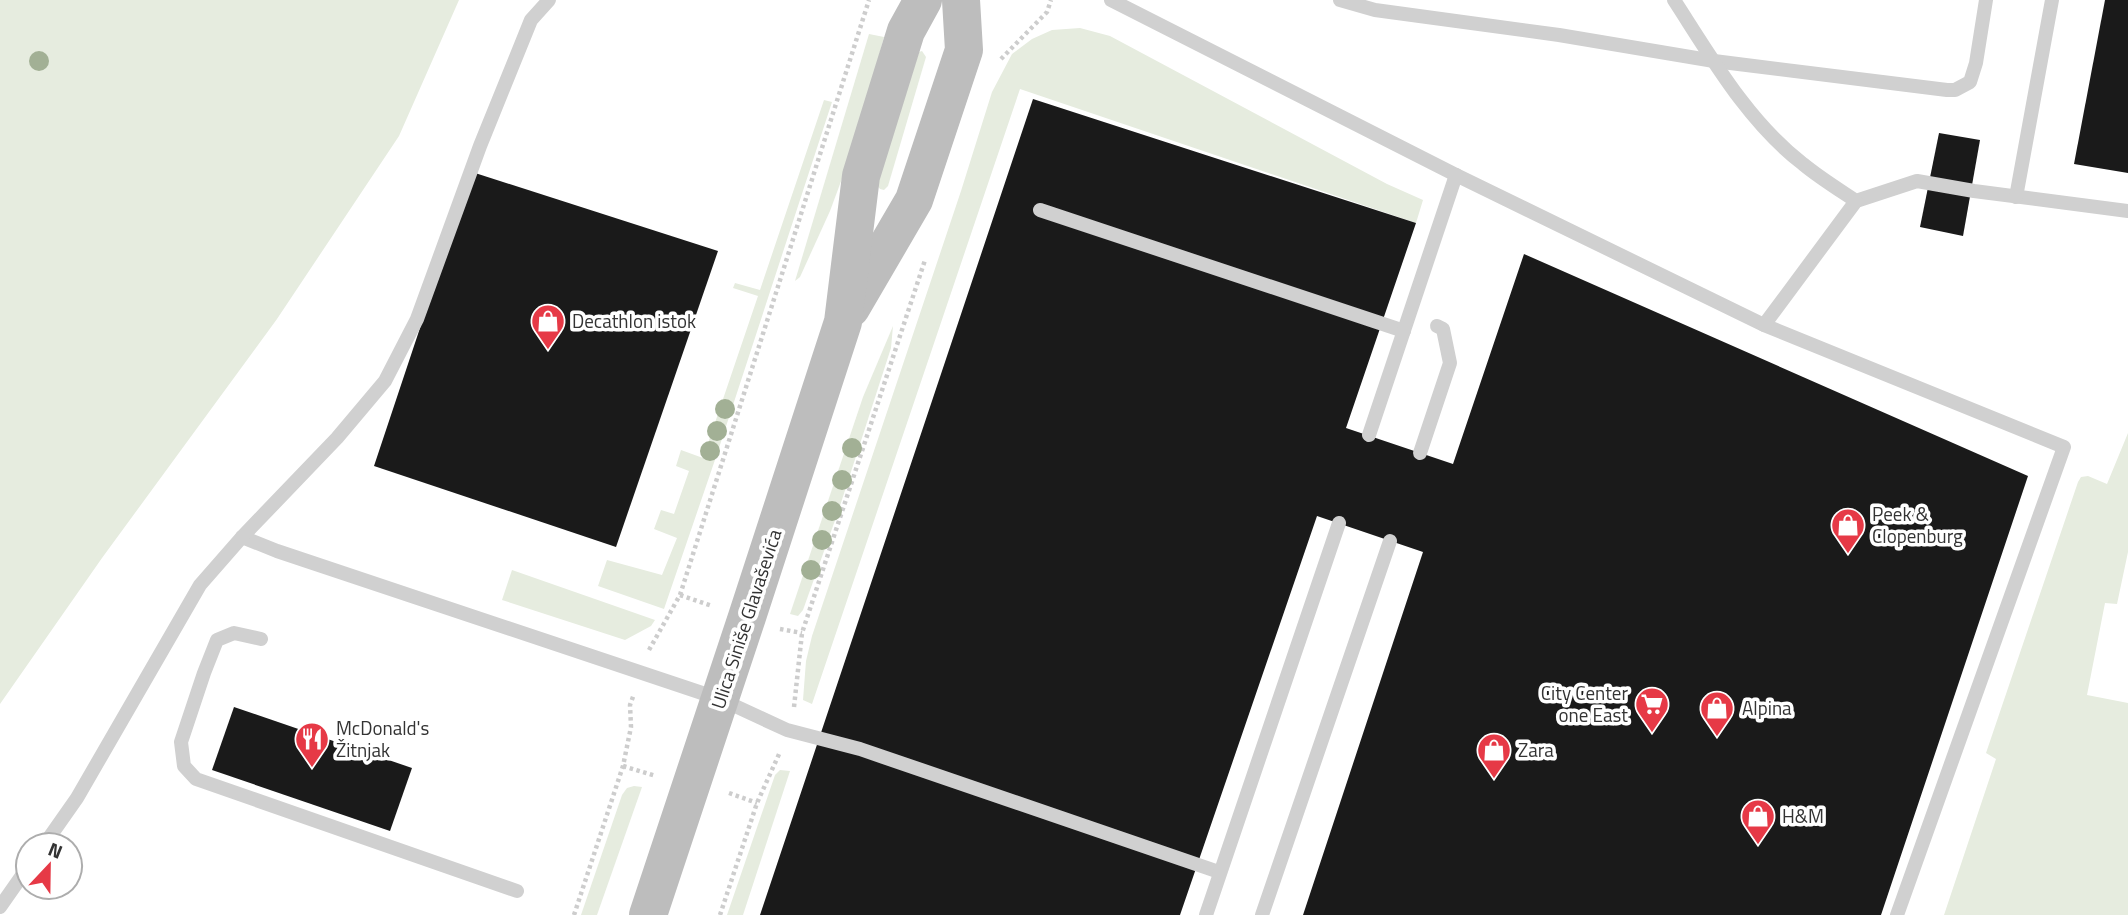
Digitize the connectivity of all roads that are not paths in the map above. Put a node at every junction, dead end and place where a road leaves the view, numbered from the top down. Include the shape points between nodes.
1 (549, 0) edge
2 (923, 0) edge
3 (961, 0) edge
4 (1111, 0) edge
5 (1340, 0) edge
6 (1674, 0) edge
7 (1986, 0) edge
8 (2052, 0) edge
9 (1714, 61) junction
10 (1455, 175) junction
11 (2016, 197) junction
12 (1856, 201) junction
13 (1040, 210) dead end
14 (2128, 211) edge
15 (843, 322) junction
16 (1764, 325) junction
17 (1437, 326) dead end
18 (1404, 331) junction
19 (1369, 435) dead end
20 (1420, 453) dead end
21 (1339, 523) dead end
22 (242, 537) junction
23 (1390, 541) dead end
24 (261, 639) dead end
25 (720, 699) junction
26 (54, 831) edge
27 (1219, 872) junction
28 (14, 887) edge
29 (517, 891) dead end
30 (0, 907) edge
31 (648, 915) edge
32 (1206, 915) edge
33 (1262, 915) edge
34 (1897, 915) edge

1 - 22 lane via 531,20 417,319 385,381
2 - 15 street, Ulica Siniše Glavaševića via 906,31 861,176
3 - 15 street, Ulica Siniše Glavaševića via 964,50 914,200
4 - 10 lane
5 - 9 lane via 1375,10
6 - 9 lane
7 - 9 lane via 1973,74 1970,82 1955,90
8 - 11 lane
9 - 12 lane via 1758,121 1801,163
10 - 16 lane
10 - 18 lane
11 - 12 lane via 1917,181
11 - 14 lane
12 - 16 lane
13 - 18 lane
15 - 25 street, Ulica Siniše Glavaševića
16 - 34 lane via 2064,447
17 - 20 lane via 1443,329 1450,363
18 - 19 lane
21 - 27 lane
22 - 25 lane
22 - 26 lane via 200,585
23 - 33 lane
24 - 29 lane via 234,633 217,640 181,742 184,766 196,779
25 - 27 lane via 787,730 860,749
25 - 31 street, Ulica Siniše Glavaševića
27 - 32 lane
28 - 30 lane

